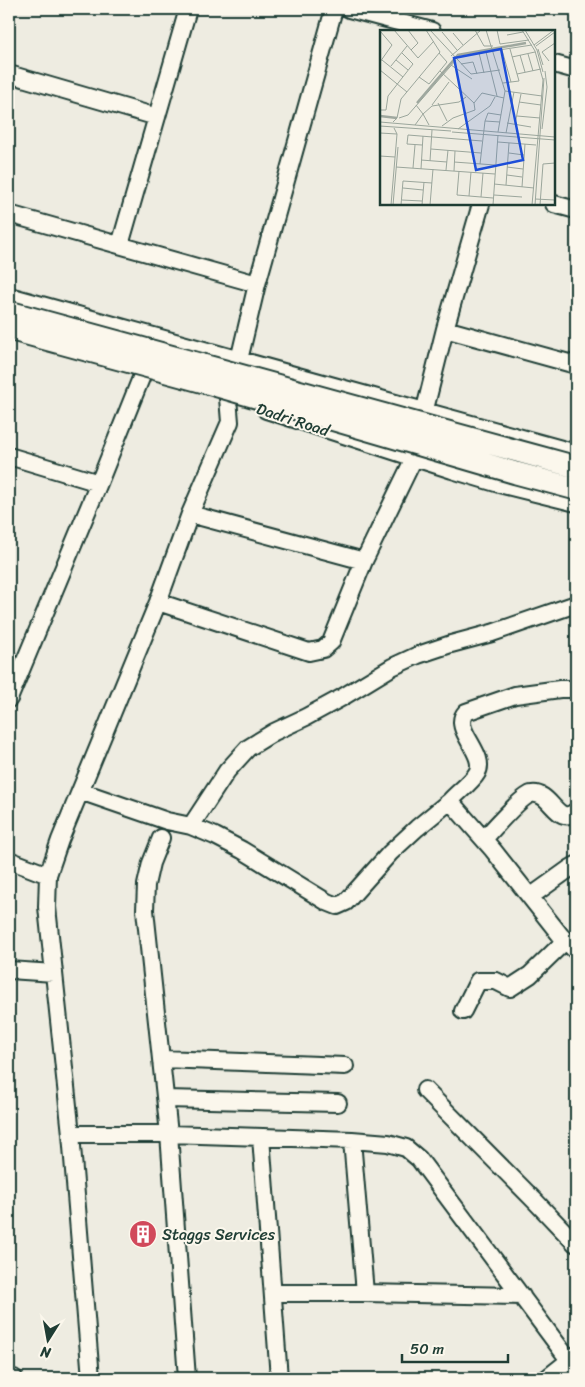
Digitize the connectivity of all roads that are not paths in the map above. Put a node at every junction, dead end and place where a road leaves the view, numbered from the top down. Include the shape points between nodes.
1 (188, 9) edge
2 (334, 9) edge
3 (349, 9) edge
4 (428, 30) edge
5 (555, 64) edge
6 (576, 70) edge
7 (9, 74) edge
8 (157, 117) junction
9 (555, 204) edge
10 (480, 205) edge
11 (576, 210) edge
12 (9, 214) edge
13 (120, 245) junction
14 (257, 284) junction
15 (9, 296) edge
16 (9, 312) edge
17 (9, 329) edge
18 (445, 329) junction
19 (9, 338) edge
20 (239, 360) junction
21 (576, 365) edge
22 (143, 373) junction
23 (228, 398) junction
24 (425, 411) junction
25 (549, 445) junction
26 (576, 453) edge
27 (9, 456) edge
28 (414, 458) junction
29 (576, 467) edge
30 (99, 483) junction
31 (576, 488) edge
32 (540, 494) junction
33 (576, 503) edge
34 (190, 514) junction
35 (364, 561) junction
36 (158, 602) junction
37 (576, 604) edge
38 (576, 689) edge
39 (9, 699) edge
40 (80, 791) junction
41 (450, 801) junction
42 (576, 811) edge
43 (191, 826) junction
44 (161, 838) dead end
45 (484, 840) junction
46 (9, 860) edge
47 (576, 865) edge
48 (48, 875) junction
49 (530, 897) junction
50 (571, 946) edge
51 (9, 970) edge
52 (54, 973) junction
53 (463, 1011) dead end
54 (162, 1059) junction
55 (345, 1066) dead end
56 (425, 1090) dead end
57 (166, 1100) junction
58 (338, 1103) dead end
59 (71, 1134) junction
60 (169, 1134) junction
61 (261, 1137) junction
62 (352, 1140) junction
63 (576, 1244) edge
64 (273, 1293) junction
65 (365, 1293) junction
66 (522, 1296) junction
67 (574, 1363) edge
68 (9, 1378) edge
69 (14, 1378) edge
70 (91, 1378) edge
71 (187, 1378) edge
72 (279, 1378) edge
73 (547, 1378) edge

1 - 8 street
2 - 14 street
3 - 4 street
5 - 6 street
7 - 8 street
8 - 13 street
9 - 11 street
10 - 18 street
12 - 13 street
13 - 14 street
14 - 20 street
15 - 20 street
16 - 29 main road, bridge
17 - 31 main road, bridge
18 - 21 street
18 - 24 street
19 - 22 street, Dadri Road
20 - 24 street
22 - 23 street, Dadri Road
22 - 30 street
23 - 28 street, Dadri Road
23 - 34 street via 230,422
24 - 25 street
24 - 28 street
25 - 26 street
25 - 32 street
27 - 30 street
28 - 32 street, Dadri Road
28 - 35 street
30 - 39 street
32 - 33 street, Dadri Road
34 - 35 street
34 - 36 street
35 - 36 street via 331,642 324,649 310,652
36 - 40 street
37 - 43 street via 418,655 274,732 248,748 227,771
38 - 41 street via 515,695 466,712 461,721 462,728 479,767 477,774
40 - 43 street
40 - 48 street
41 - 43 street via 397,847 346,902 337,906 242,850
41 - 45 street
42 - 45 street via 570,816 562,815 545,798 531,794
44 - 54 street via 146,885 145,910
45 - 49 street
46 - 48 street
47 - 49 street
48 - 52 street via 47,907
49 - 50 street
50 - 53 street via 510,988 496,981 478,981
51 - 52 street
52 - 59 street
54 - 55 street
54 - 57 street
56 - 63 street
57 - 58 street
57 - 60 street
59 - 60 street
59 - 70 street
60 - 61 street
60 - 71 street
61 - 62 street
61 - 64 street
62 - 65 street
62 - 66 street via 406,1148 419,1159
64 - 65 street
64 - 72 street
65 - 66 street
66 - 67 street
67 - 73 street
68 - 69 street

